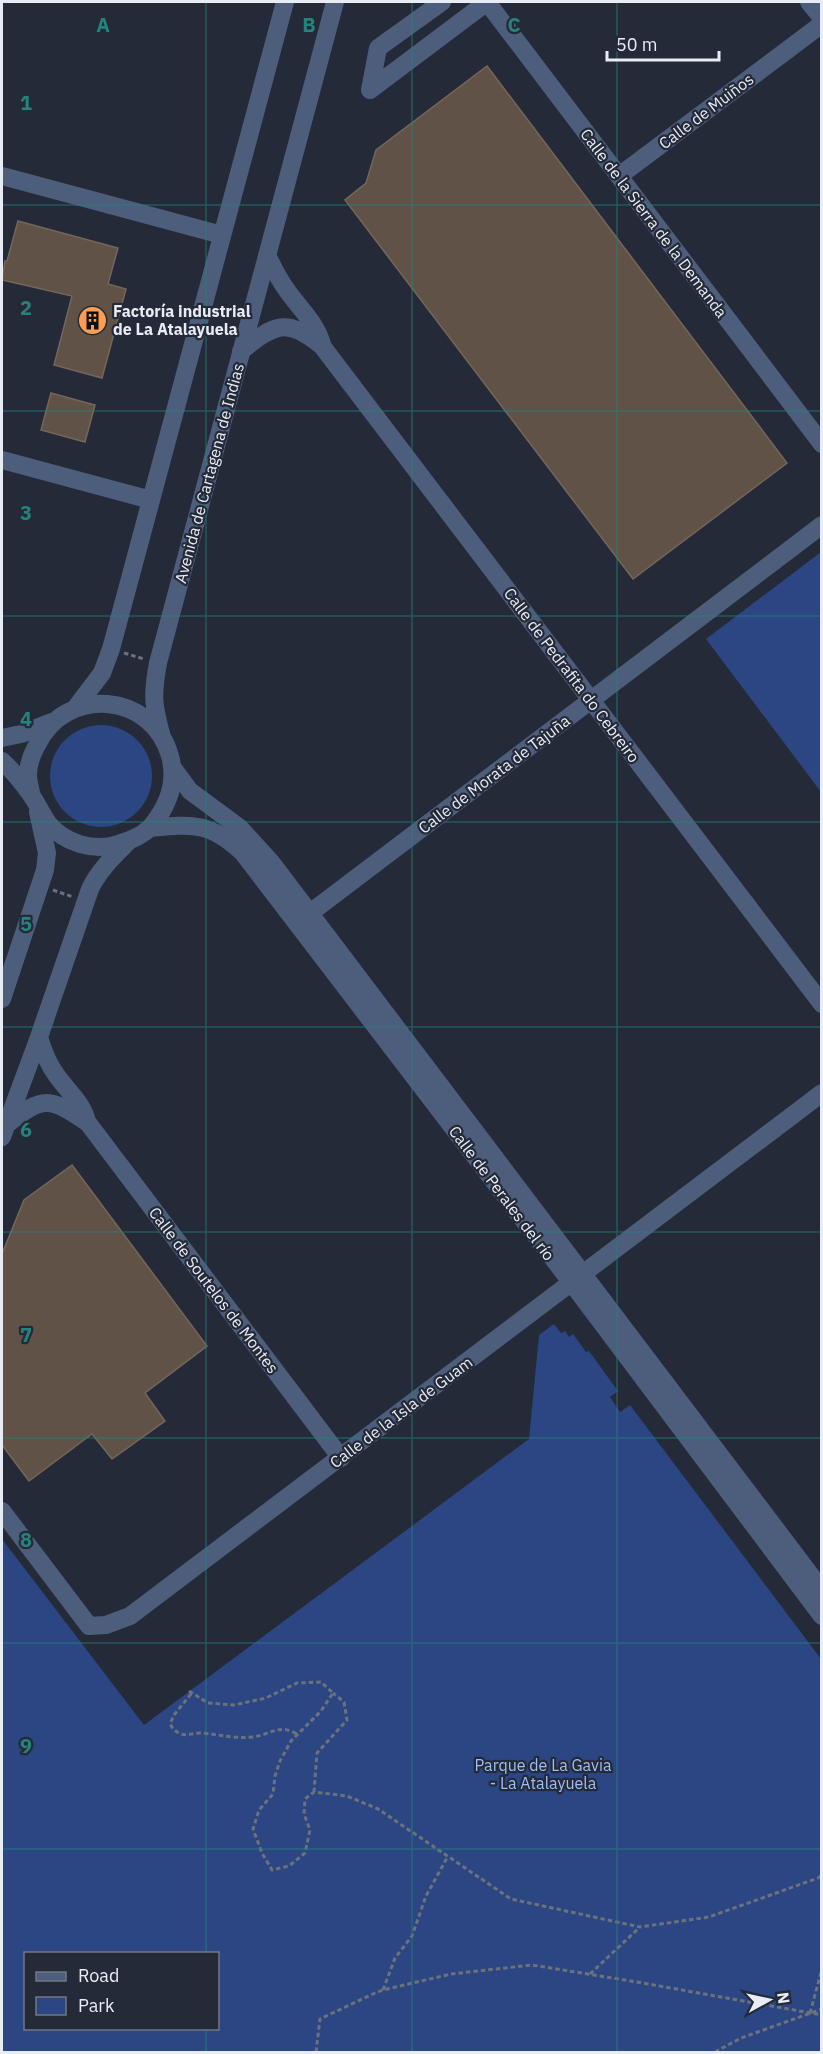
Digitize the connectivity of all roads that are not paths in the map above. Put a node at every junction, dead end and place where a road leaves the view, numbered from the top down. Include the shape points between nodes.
1 (285, 2) edge
2 (335, 2) edge
3 (442, 2) edge
4 (487, 2) edge
5 (809, 2) edge
6 (822, 18) edge
7 (822, 24) edge
8 (2, 176) edge
9 (619, 176) junction
10 (222, 235) junction
11 (267, 255) junction
12 (322, 346) junction
13 (241, 351) junction
14 (822, 444) edge
15 (2, 460) edge
16 (151, 500) junction
17 (822, 525) edge
18 (591, 700) junction
19 (77, 706) junction
20 (54, 721) junction
21 (162, 737) junction
22 (2, 738) edge
23 (2, 761) edge
24 (173, 768) junction
25 (34, 800) junction
26 (150, 828) junction
27 (129, 841) junction
28 (310, 913) junction
29 (2, 999) edge
30 (822, 1005) edge
31 (39, 1037) junction
32 (822, 1094) edge
33 (88, 1123) junction
34 (4, 1131) edge
35 (576, 1278) junction
36 (341, 1458) junction
37 (2, 1510) edge
38 (822, 1590) edge
39 (822, 1616) edge

1 - 10 street
2 - 11 street, Avenida de Cartagena de Indias
3 - 4 street via 378,48 370,90
4 - 9 street, Calle de la Sierra de la Demanda
5 - 6 street
7 - 9 street, Calle de Muiños
8 - 10 street
9 - 14 street, Calle de la Sierra de la Demanda
10 - 16 street
11 - 12 street, Calle de Pedrafita do Cebreiro via 286,289 317,329
11 - 13 street, Avenida de Cartagena de Indias
12 - 13 street, Calle de Pedrafita do Cebreiro via 307,334 287,327 269,330
12 - 18 street, Calle de Pedrafita do Cebreiro
13 - 21 street, Avenida de Cartagena de Indias via 158,663 153,691
15 - 16 street
16 - 19 street via 108,660 95,685
17 - 18 street, Calle de Morata de Tajuña
18 - 28 street, Calle de Morata de Tajuña
18 - 30 street, Calle de Pedrafita do Cebreiro
19 - 20 street
19 - 21 street via 117,705 150,723
20 - 22 street
20 - 25 street via 40,737 32,756 28,774
21 - 24 street
23 - 25 street
24 - 26 street via 168,800
24 - 28 street, Calle de Perales del río via 190,791 235,824 258,847
25 - 27 street via 50,825 80,845 114,846
25 - 29 street via 46,861
26 - 27 street
26 - 35 street, Calle de Perales del río via 189,826 212,830 224,835 243,853
27 - 31 street via 93,883
28 - 35 street, Calle de Perales del río
31 - 33 street, Calle de Soutelos de Montes via 55,1074 84,1110
31 - 34 street
32 - 35 street, Calle de la Isla de Guam
33 - 34 street, Calle de Soutelos de Montes via 70,1110 53,1103 42,1104 25,1110
33 - 36 street, Calle de Soutelos de Montes
35 - 36 street, Calle de la Isla de Guam
35 - 38 street, Calle de Perales del río
35 - 39 street, Calle de Perales del río
36 - 37 street, Calle de la Isla de Guam via 130,1616 106,1625 89,1626

